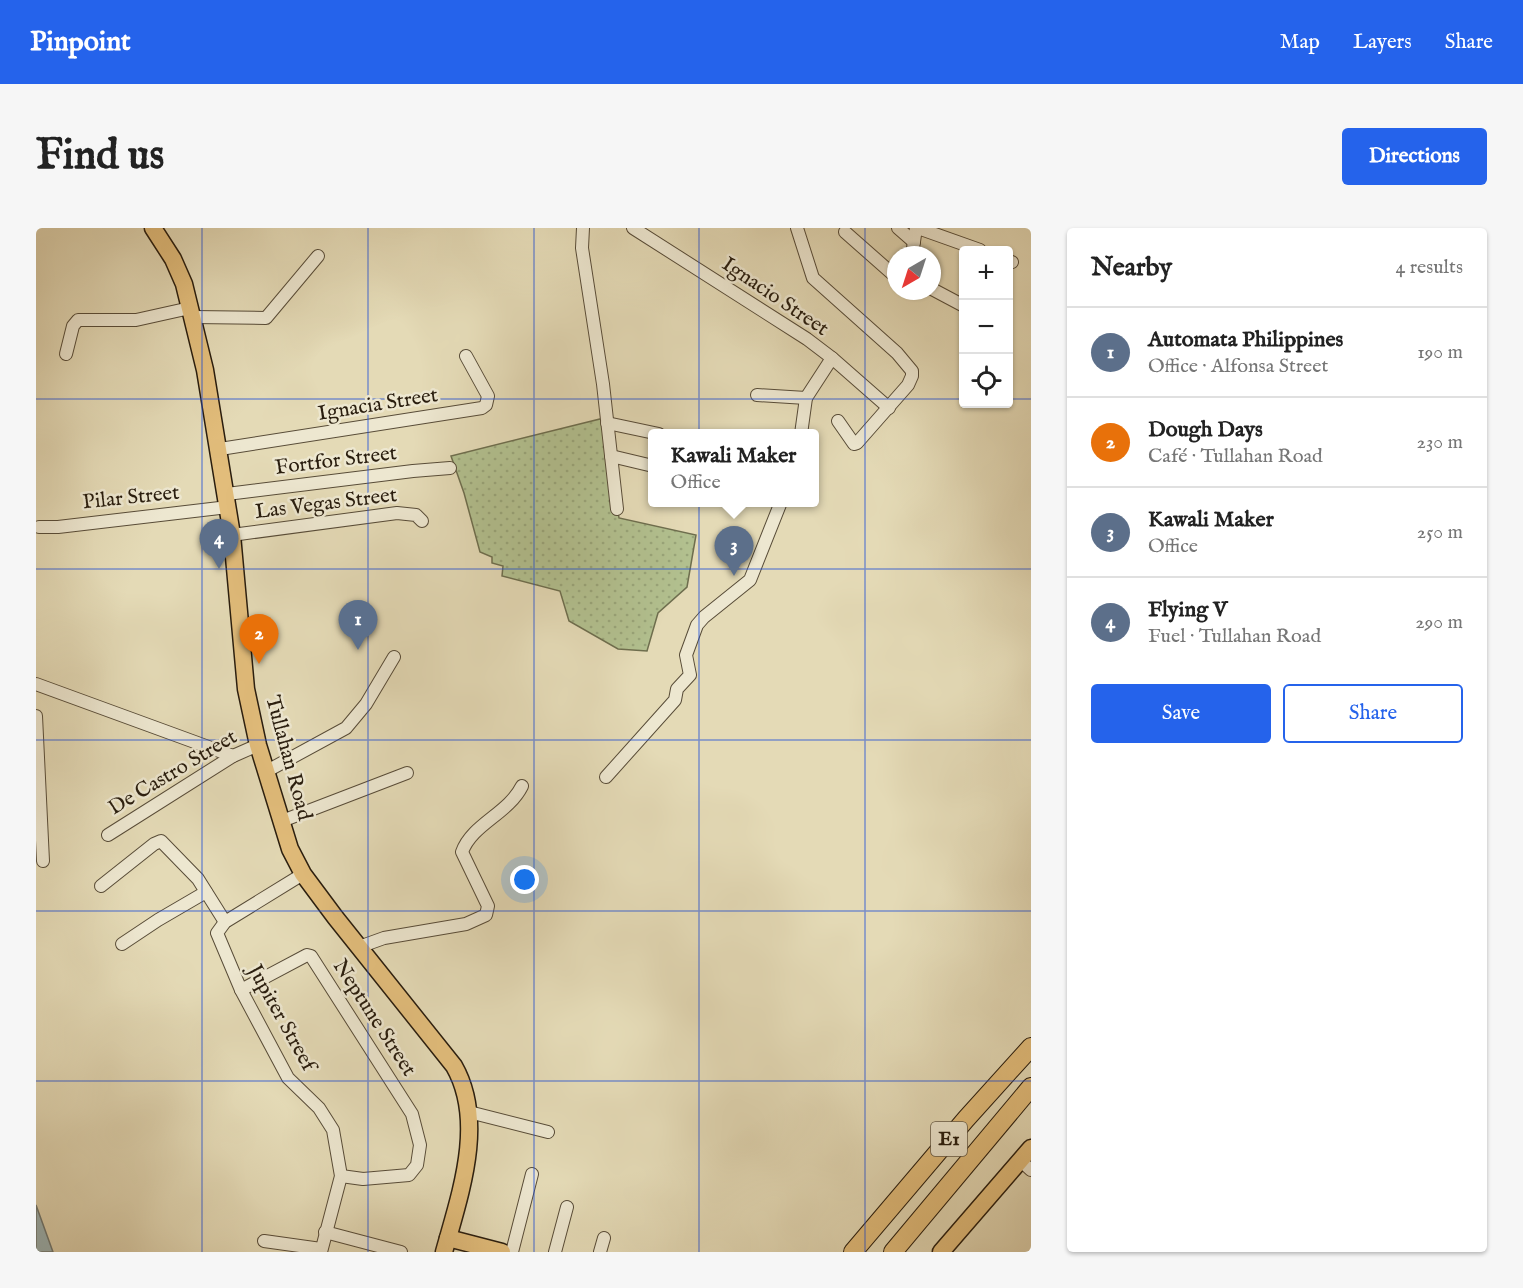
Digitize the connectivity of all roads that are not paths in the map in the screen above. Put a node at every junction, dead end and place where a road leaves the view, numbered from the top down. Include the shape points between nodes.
1 (153, 228) edge
2 (583, 228) edge
3 (633, 228) edge
4 (797, 228) edge
5 (898, 228) edge
6 (917, 228) edge
7 (845, 232) dead end
8 (911, 246) edge
9 (914, 246) edge
10 (969, 246) edge
11 (318, 256) dead end
12 (887, 269) edge
13 (941, 294) edge
14 (959, 304) edge
15 (192, 313) junction
16 (66, 354) dead end
17 (466, 356) dead end
18 (832, 358) junction
19 (757, 395) dead end
20 (806, 398) junction
21 (889, 408) junction
22 (837, 421) dead end
23 (607, 423) junction
24 (802, 429) edge
25 (648, 432) edge
26 (220, 449) junction
27 (611, 456) junction
28 (648, 465) edge
29 (450, 468) dead end
30 (227, 501) junction
31 (780, 507) edge
32 (617, 509) dead end
33 (422, 521) dead end
34 (39, 527) dead end
35 (232, 535) junction
36 (394, 657) dead end
37 (36, 684) edge
38 (36, 716) edge
39 (258, 745) junction
40 (233, 756) junction
41 (267, 771) junction
42 (407, 773) dead end
43 (606, 777) dead end
44 (522, 786) dead end
45 (282, 821) junction
46 (108, 835) dead end
47 (43, 861) dead end
48 (303, 874) junction
49 (101, 885) dead end
50 (206, 892) junction
51 (225, 922) junction
52 (122, 944) dead end
53 (359, 947) junction
54 (241, 990) junction
55 (1031, 1047) edge
56 (1031, 1087) edge
57 (469, 1112) junction
58 (548, 1132) dead end
59 (1027, 1159) edge
60 (532, 1174) dead end
61 (341, 1176) junction
62 (567, 1207) dead end
63 (325, 1232) junction
64 (604, 1238) dead end
65 (264, 1241) dead end
66 (446, 1245) edge
67 (950, 1249) edge
68 (321, 1250) edge
69 (401, 1252) edge
70 (502, 1252) edge
71 (512, 1252) edge
72 (555, 1252) edge
73 (600, 1252) edge
74 (853, 1252) edge
75 (892, 1252) edge

1 - 15 main road, Tullahan Road via 180,271
2 - 23 street via 582,248
3 - 18 street, Ignacio Street
4 - 21 street via 813,278 912,371 908,385
5 - 8 street
6 - 9 street
6 - 10 street
7 - 12 street
11 - 15 street via 266,318
13 - 14 street
15 - 16 street via 136,320 78,320
15 - 26 main road, Tullahan Road
17 - 26 street, Ignacia Street via 488,396 482,408
18 - 20 street
18 - 21 street, Ignacio Street
19 - 20 street
20 - 24 street
21 - 22 street via 854,444
23 - 25 street
23 - 27 street
26 - 30 main road, Tullahan Road
27 - 28 street
27 - 32 street
29 - 30 street, Fortfor Street
30 - 34 street, Pilar Street
30 - 35 main road, Tullahan Road
31 - 43 street via 750,580 697,626 687,655 690,675 677,689 675,700
33 - 35 street, Las Vegas Street via 416,515 397,513
35 - 39 main road, Tullahan Road via 246,689
36 - 41 street via 366,704 346,728
37 - 40 street
38 - 47 street
39 - 40 street, De Castro Street
39 - 41 main road, Tullahan Road
40 - 46 street, De Castro Street
41 - 45 main road, Tullahan Road
42 - 45 street
44 - 53 street via 497,816 470,836 462,852 488,906 486,915 466,924 384,938
45 - 48 main road, Tullahan Road
48 - 51 street
48 - 53 main road, Tullahan Road
49 - 50 street via 159,841
50 - 51 street
50 - 52 street
51 - 54 street, Jupiter Streef via 217,933
53 - 57 main road, Tullahan Road via 454,1066 467,1094
54 - 61 street, Jupiter Streef via 288,1078 319,1108 333,1130
54 - 61 street, Neptune Street via 311,956 412,1114 420,1145 417,1165 409,1175 363,1179
55 - 74 highway, E1
56 - 75 highway, E1
57 - 58 street
57 - 66 main road, Tullahan Road via 465,1168
59 - 67 main road
60 - 71 street
61 - 63 street, Jupiter Streef
62 - 72 street
63 - 68 street, Jupiter Streef
63 - 69 street
64 - 73 street
65 - 68 street
66 - 70 main road

